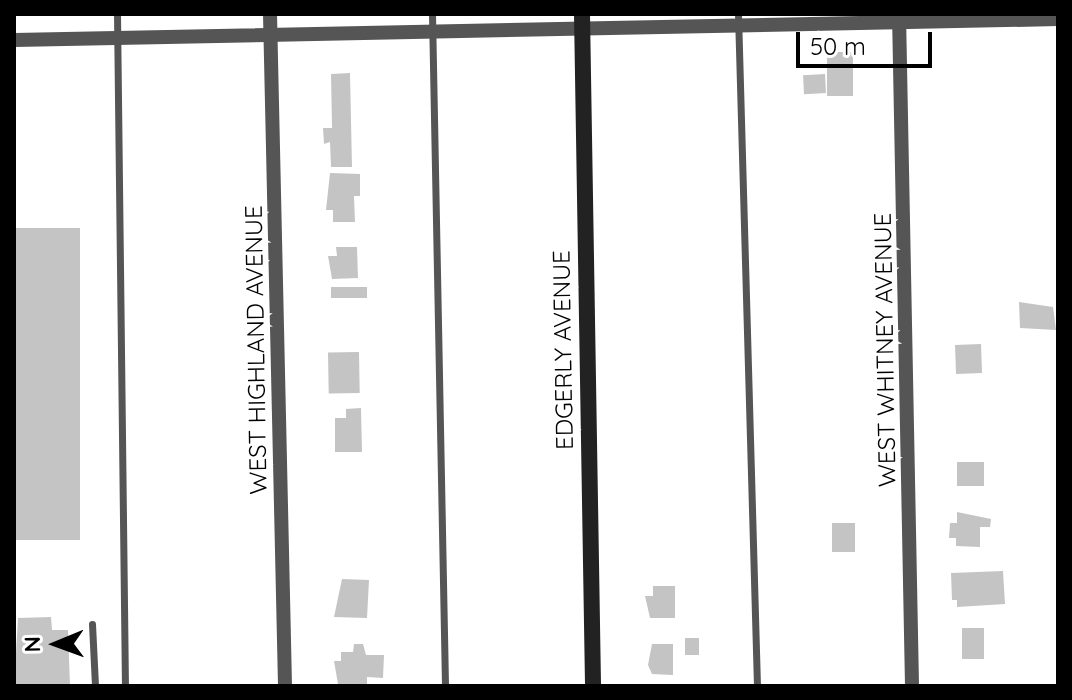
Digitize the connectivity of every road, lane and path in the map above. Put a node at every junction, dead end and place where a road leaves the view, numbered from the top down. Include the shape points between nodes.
1 (117, 14) edge
2 (270, 14) edge
3 (432, 14) edge
4 (899, 18) edge
5 (1058, 19) edge
6 (582, 20) edge
7 (739, 20) edge
8 (432, 32) junction
9 (272, 33) junction
10 (117, 38) junction
11 (14, 40) edge
12 (92, 624) dead end
13 (95, 686) edge
14 (125, 686) edge
15 (285, 686) edge
16 (445, 686) edge
17 (593, 686) edge
18 (757, 686) edge
19 (912, 686) edge

1 - 10 lane
2 - 9 street, WEST HIGHLAND AVENUE
3 - 8 lane
4 - 5 street
4 - 7 street
4 - 19 street, WEST WHITNEY AVENUE
6 - 7 street
6 - 8 street
6 - 17 street, EDGERLY AVENUE
7 - 18 lane
8 - 9 street
8 - 16 lane
9 - 10 street
9 - 15 street, WEST HIGHLAND AVENUE
10 - 11 street
10 - 14 lane
12 - 13 lane

